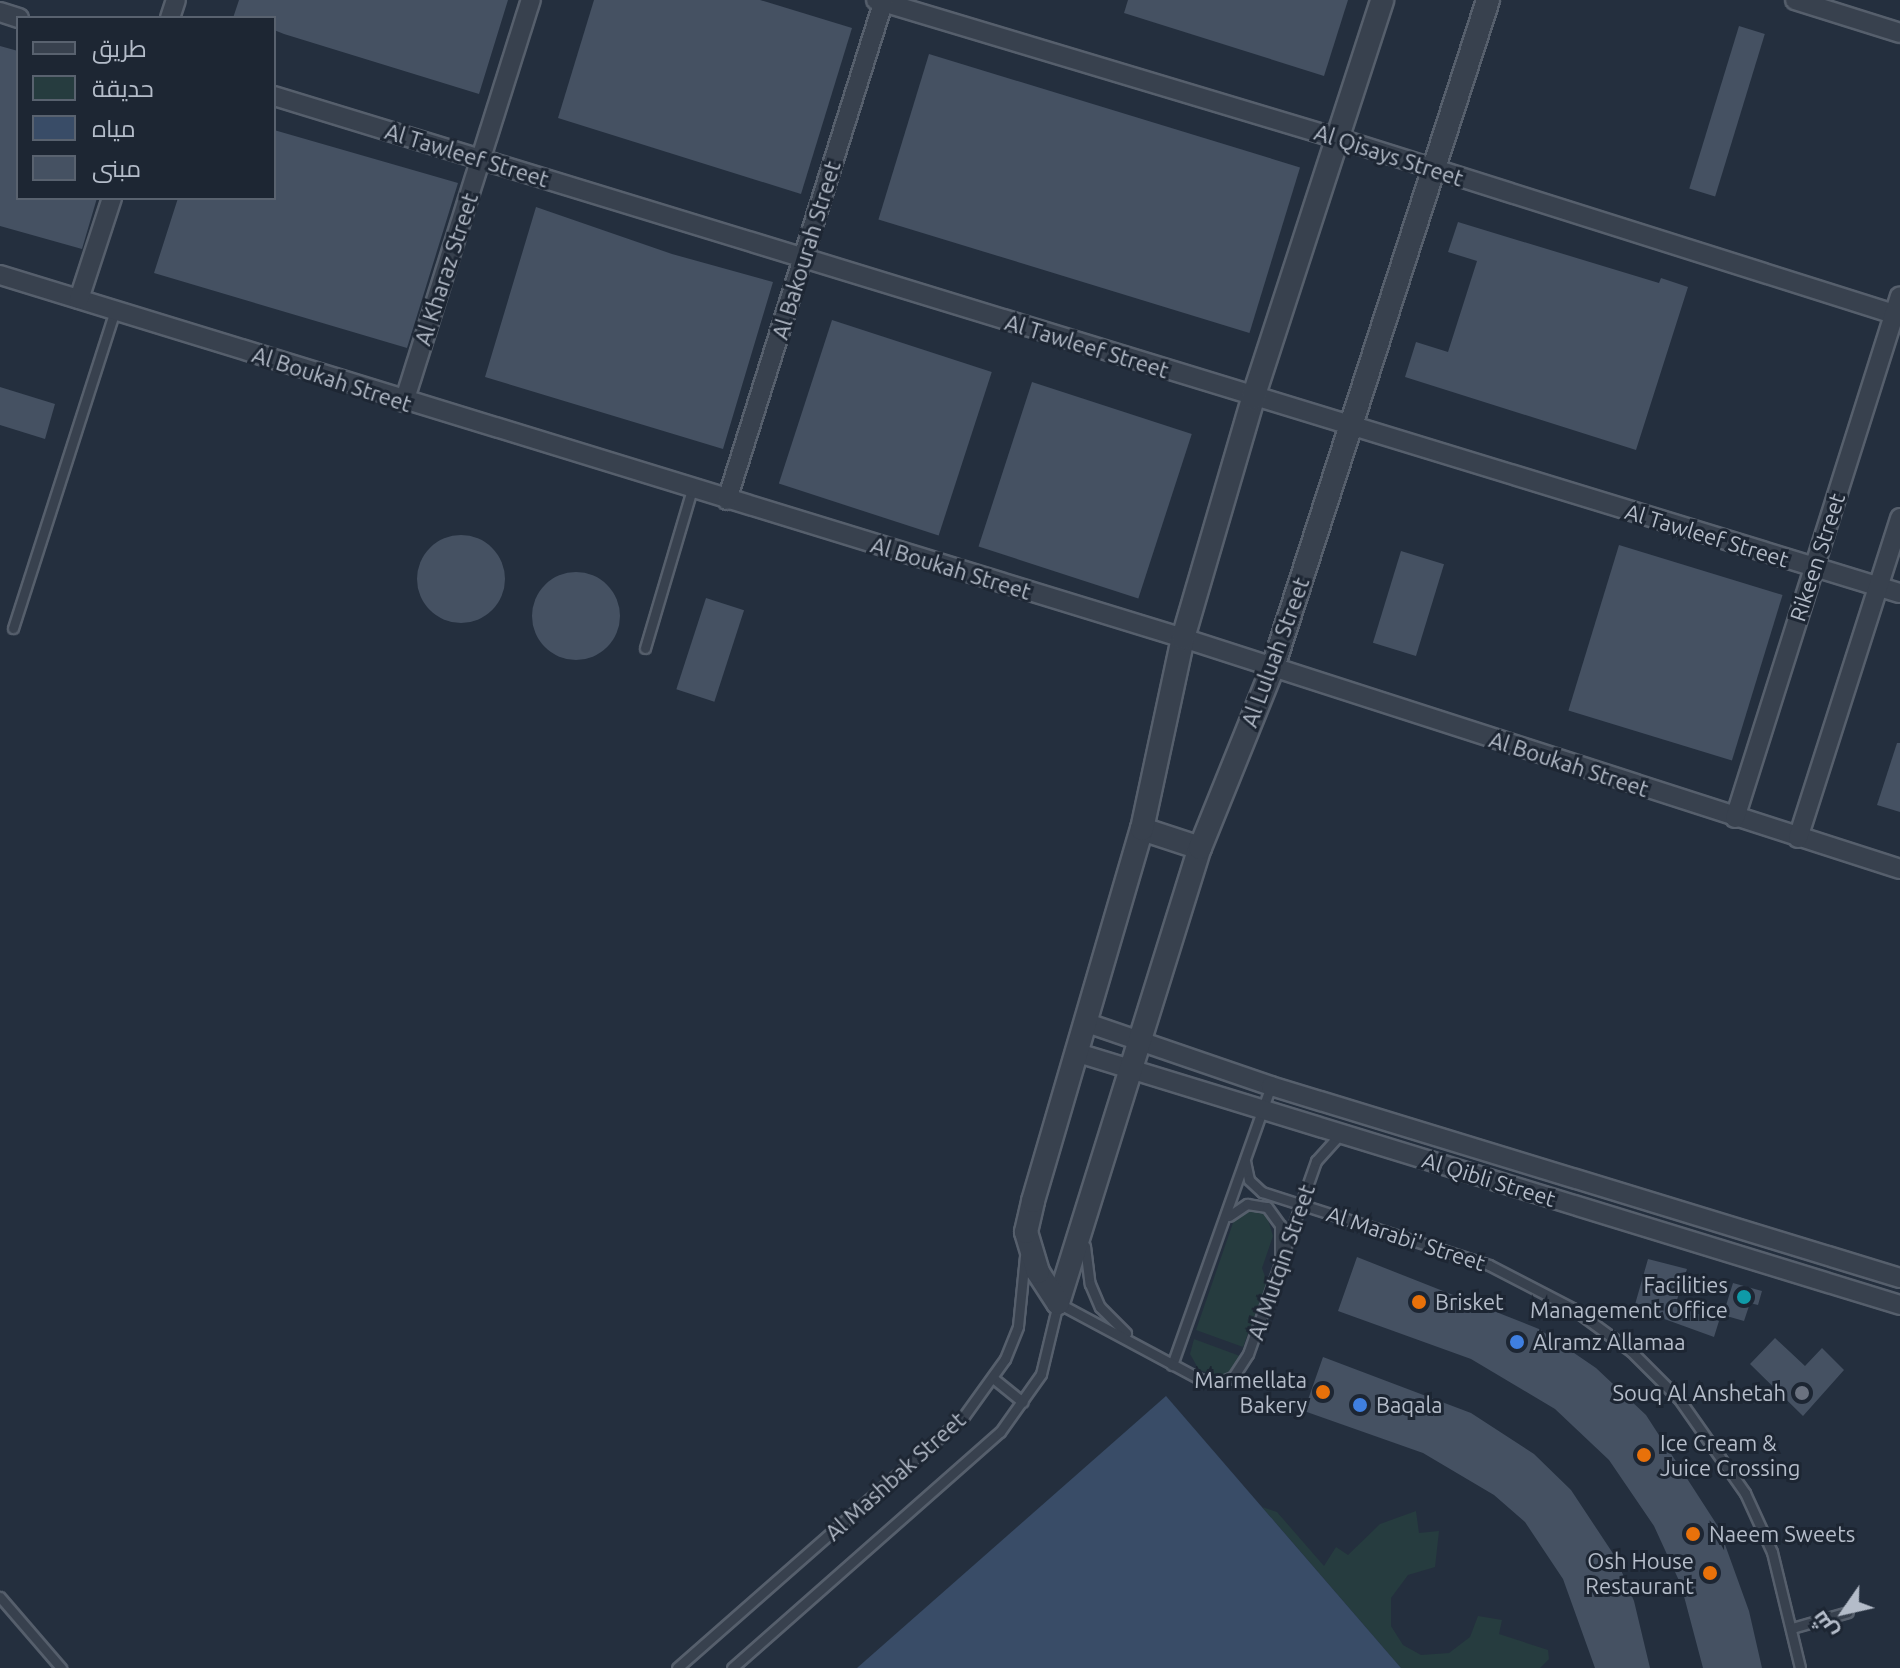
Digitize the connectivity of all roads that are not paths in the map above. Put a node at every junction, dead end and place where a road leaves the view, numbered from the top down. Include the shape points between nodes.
1 (531, 0) edge
2 (1382, 0) edge
3 (1488, 0) edge
4 (1795, 0) edge
5 (882, 1) edge
6 (1900, 33) edge
7 (276, 97) edge
8 (1340, 139) junction
9 (481, 159) junction
10 (1434, 170) junction
11 (111, 200) edge
12 (804, 258) junction
13 (0, 275) edge
14 (79, 299) junction
15 (1898, 309) edge
16 (115, 310) junction
17 (1253, 398) junction
18 (404, 402) junction
19 (1351, 427) junction
20 (692, 489) junction
21 (727, 500) junction
22 (1900, 518) edge
23 (1814, 567) junction
24 (1878, 587) junction
25 (1900, 593) edge
26 (13, 628) dead end
27 (1183, 638) junction
28 (645, 648) dead end
29 (1273, 667) junction
30 (1735, 818) junction
31 (1142, 829) junction
32 (1798, 838) junction
33 (1200, 848) junction
34 (1900, 869) edge
35 (1087, 1023) junction
36 (1143, 1042) junction
37 (1078, 1053) junction
38 (1134, 1071) junction
39 (1271, 1086) junction
40 (1262, 1109) junction
41 (1341, 1133) junction
42 (1245, 1161) junction
43 (1301, 1204) junction
44 (1227, 1217) junction
45 (1085, 1223) junction
46 (1026, 1232) junction
47 (1278, 1272) junction
48 (1900, 1278) edge
49 (1058, 1303) junction
50 (1900, 1305) edge
51 (1141, 1346) junction
52 (1172, 1365) junction
53 (993, 1378) junction
54 (1023, 1402) junction
55 (0, 1597) edge
56 (1848, 1612) dead end
57 (1792, 1628) junction
58 (61, 1668) edge
59 (677, 1668) edge
60 (732, 1668) edge
61 (1800, 1668) edge

1 - 9 street, Al Kharaz Street
2 - 8 street
3 - 10 street, Al Luluah Street
4 - 6 street
5 - 8 street, Al Qisays Street
5 - 12 street, Al Bakourah Street
7 - 9 street, Al Tawleef Street
8 - 10 street, Al Qisays Street
8 - 17 street
9 - 12 street, Al Tawleef Street
9 - 18 street, Al Kharaz Street
10 - 15 street, Al Qisays Street
10 - 19 street, Al Luluah Street
11 - 14 street
12 - 17 street, Al Tawleef Street
12 - 21 street, Al Bakourah Street
13 - 14 street, Al Boukah Street
14 - 16 street, Al Boukah Street
15 - 23 street, Rikeen Street
16 - 18 street, Al Boukah Street
16 - 26 lane
17 - 19 street, Al Tawleef Street
17 - 27 street
18 - 20 street, Al Boukah Street
19 - 23 street, Al Tawleef Street
19 - 29 street, Al Luluah Street
20 - 21 street, Al Boukah Street
20 - 28 lane
21 - 27 street, Al Boukah Street
22 - 24 street
23 - 24 street, Al Tawleef Street
23 - 30 street, Rikeen Street
24 - 25 street, Al Tawleef Street
24 - 32 street
27 - 29 street, Al Boukah Street
27 - 31 street
29 - 30 street, Al Boukah Street
29 - 33 street, Al Luluah Street
30 - 32 street, Al Boukah Street
31 - 33 street
31 - 35 street
32 - 34 street, Al Boukah Street
33 - 36 street, Al Luluah Street
35 - 36 street, Al Qibli Street
35 - 37 street
36 - 38 street, Al Luluah Street
36 - 39 street, Al Qibli Street
37 - 38 street, Al Qibli Street
37 - 46 street
38 - 40 street, Al Qibli Street
38 - 45 street, Al Luluah Street
39 - 40 lane
39 - 48 street, Al Qibli Street
40 - 41 street, Al Qibli Street
40 - 42 lane
41 - 43 lane, Al Mutqin Street via 1316,1161
41 - 50 street, Al Qibli Street
42 - 43 lane, Al Marabi' Street via 1254,1187
42 - 44 lane
43 - 47 lane, Al Mutqin Street
43 - 57 lane, Al Marabi' Street via 1489,1265 1572,1308 1631,1351 1679,1399 1745,1493 1772,1552
44 - 47 lane via 1247,1204 1272,1212 1281,1233
44 - 52 lane
45 - 49 street, Al Luluah Street
45 - 51 lane via 1084,1258 1095,1296
46 - 49 street via 1038,1272
46 - 53 lane, Al Mashbak Street via 1018,1326
47 - 52 lane, Al Mutqin Street via 1248,1354 1233,1377 1209,1382
49 - 51 lane, Al Mutqin Street
49 - 54 lane, Al Mashbak Street via 1041,1374
51 - 52 lane, Al Mutqin Street
53 - 54 lane
53 - 59 lane, Al Mashbak Street via 946,1434
54 - 60 lane, Al Mashbak Street via 974,1460
55 - 58 lane
56 - 57 lane
57 - 61 lane, Al Marabi' Street

